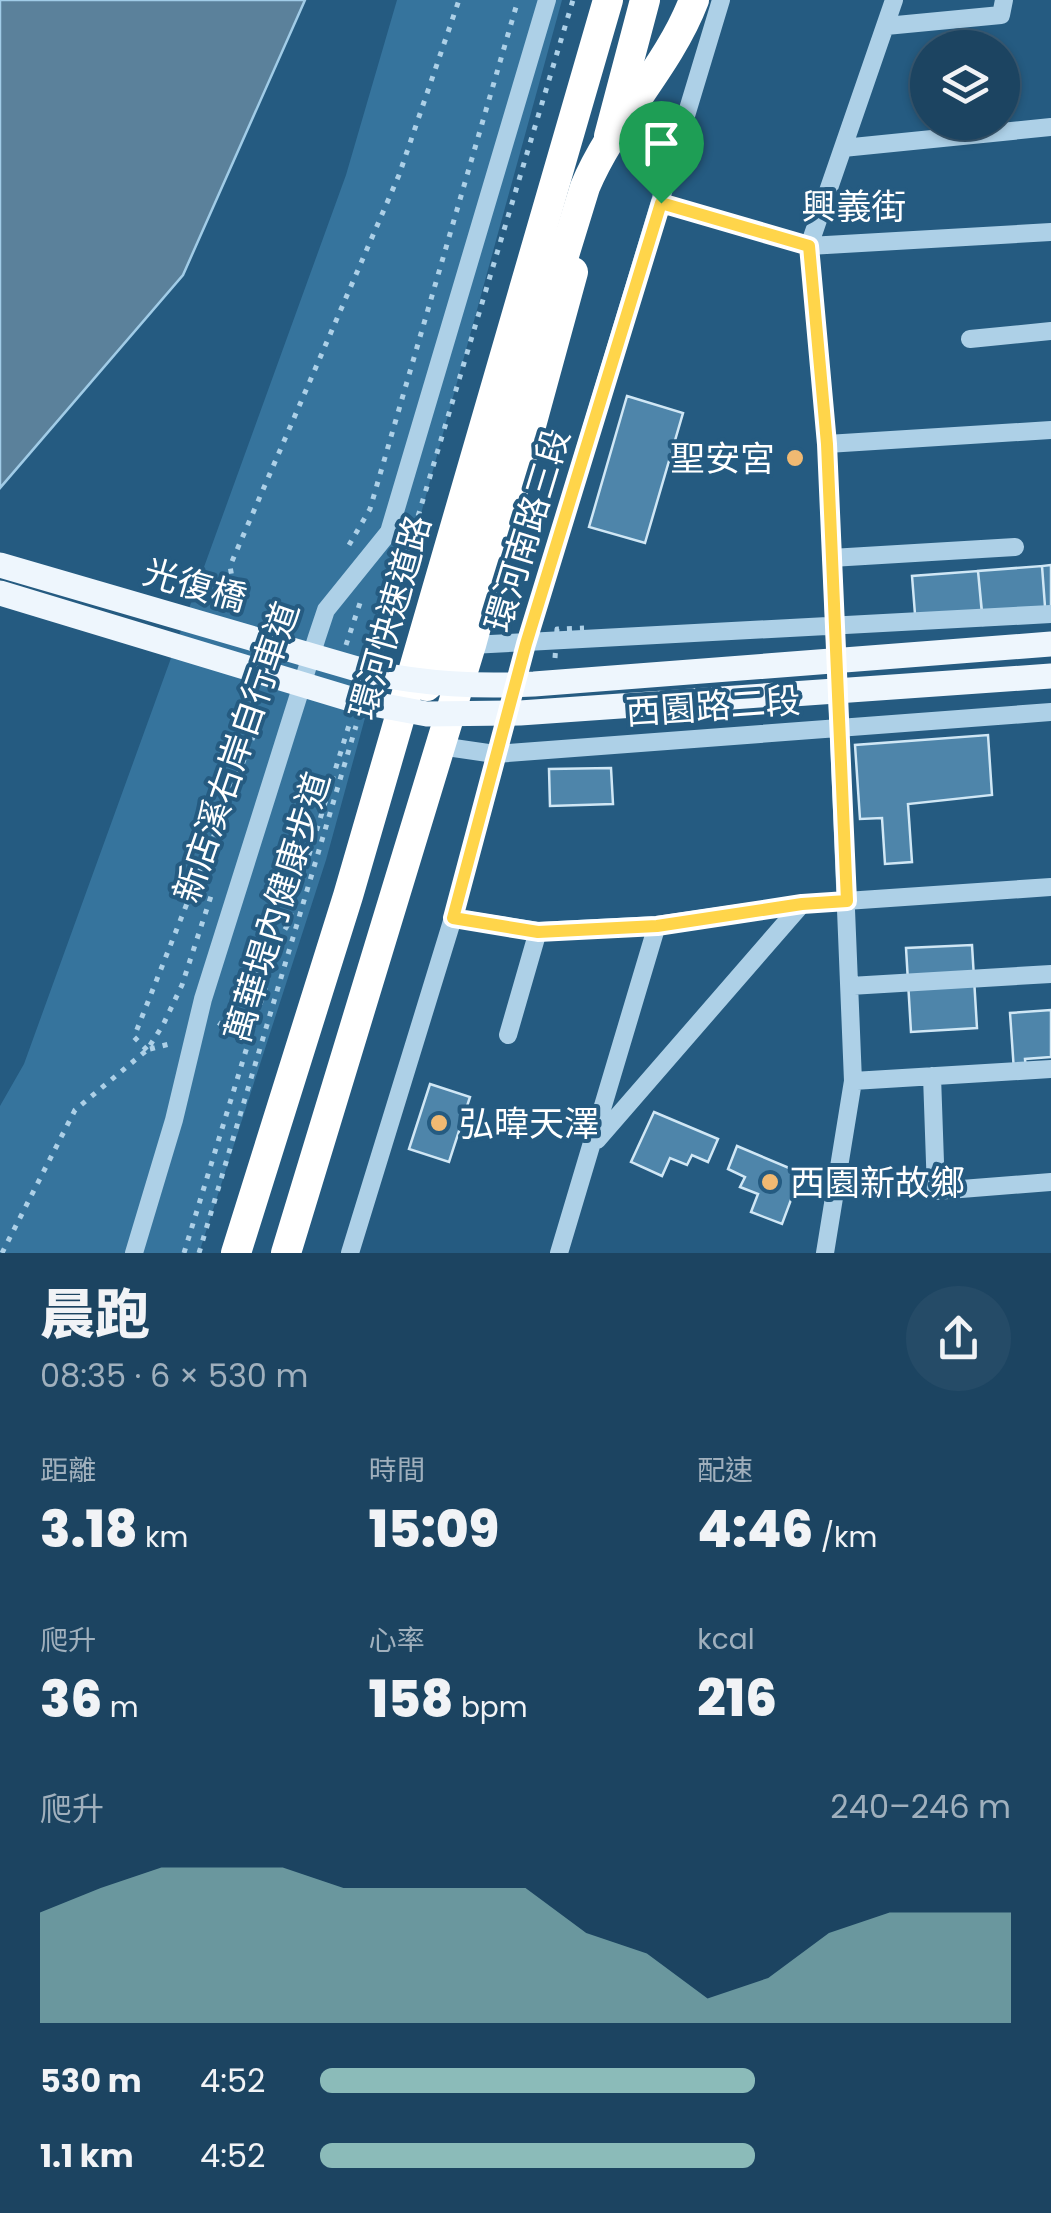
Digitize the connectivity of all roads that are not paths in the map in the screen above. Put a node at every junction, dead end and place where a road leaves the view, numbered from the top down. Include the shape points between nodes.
1 (547, 0) edge
2 (608, 0) edge
3 (645, 0) edge
4 (694, 0) edge
5 (721, 0) edge
6 (894, 0) edge
7 (1004, 0) edge
8 (886, 26) junction
9 (1051, 127) edge
10 (843, 148) junction
11 (661, 203) junction
12 (1051, 232) edge
13 (809, 246) junction
14 (1051, 331) edge
15 (970, 339) dead end
16 (1051, 430) edge
17 (827, 444) junction
18 (1015, 547) dead end
19 (830, 558) junction
20 (0, 565) edge
21 (0, 593) edge
22 (1051, 614) edge
23 (833, 627) junction
24 (526, 644) junction
25 (1051, 644) edge
26 (470, 645) junction
27 (1051, 676) edge
28 (1051, 712) edge
29 (838, 730) junction
30 (440, 746) junction
31 (495, 754) junction
32 (1051, 887) edge
33 (348, 896) junction
34 (847, 901) junction
35 (802, 904) junction
36 (453, 918) junction
37 (657, 926) junction
38 (538, 932) junction
39 (1051, 974) edge
40 (850, 986) junction
41 (508, 1035) dead end
42 (1051, 1069) edge
43 (932, 1076) junction
44 (854, 1081) junction
45 (593, 1144) junction
46 (1051, 1182) edge
47 (134, 1253) edge
48 (236, 1253) edge
49 (286, 1253) edge
50 (350, 1253) edge
51 (560, 1253) edge
52 (825, 1253) edge

1 - 47 street via 389,532 326,610 317,637 202,999
2 - 33 highway, 環河快速道路
3 - 26 highway
4 - 33 highway, bridge via 585,187 455,613
5 - 11 street, 環河南路三段
6 - 8 street
7 - 8 street via 1001,15
8 - 10 street
9 - 10 street
10 - 13 street
11 - 13 street, 興義街
11 - 24 street, 環河南路三段
12 - 13 street, 興義街
13 - 17 street
14 - 15 street
16 - 17 street
17 - 19 street
18 - 19 street
19 - 23 street
20 - 25 main road, 光復橋, bridge via 429,684 534,684
21 - 27 main road, 光復橋, bridge via 355,713 520,713
22 - 23 street, 西園路二段
23 - 24 street, 西園路二段
23 - 29 street
24 - 26 street, 西園路二段
24 - 31 street, 環河南路三段
26 - 30 highway
28 - 29 street, 西園路二段
29 - 31 street, 西園路二段
29 - 34 street
30 - 31 street, 西園路二段
30 - 49 highway
31 - 36 street, 環河南路三段
32 - 34 street
33 - 48 highway, 環河快速道路
34 - 35 street
34 - 40 street
35 - 37 street
35 - 45 street
36 - 38 street
36 - 50 street, 環河南路三段
37 - 38 street
37 - 45 street
38 - 41 street
39 - 40 street
40 - 44 street
42 - 43 street
43 - 44 street
43 - 46 street via 936,1191
44 - 52 street
45 - 51 street

